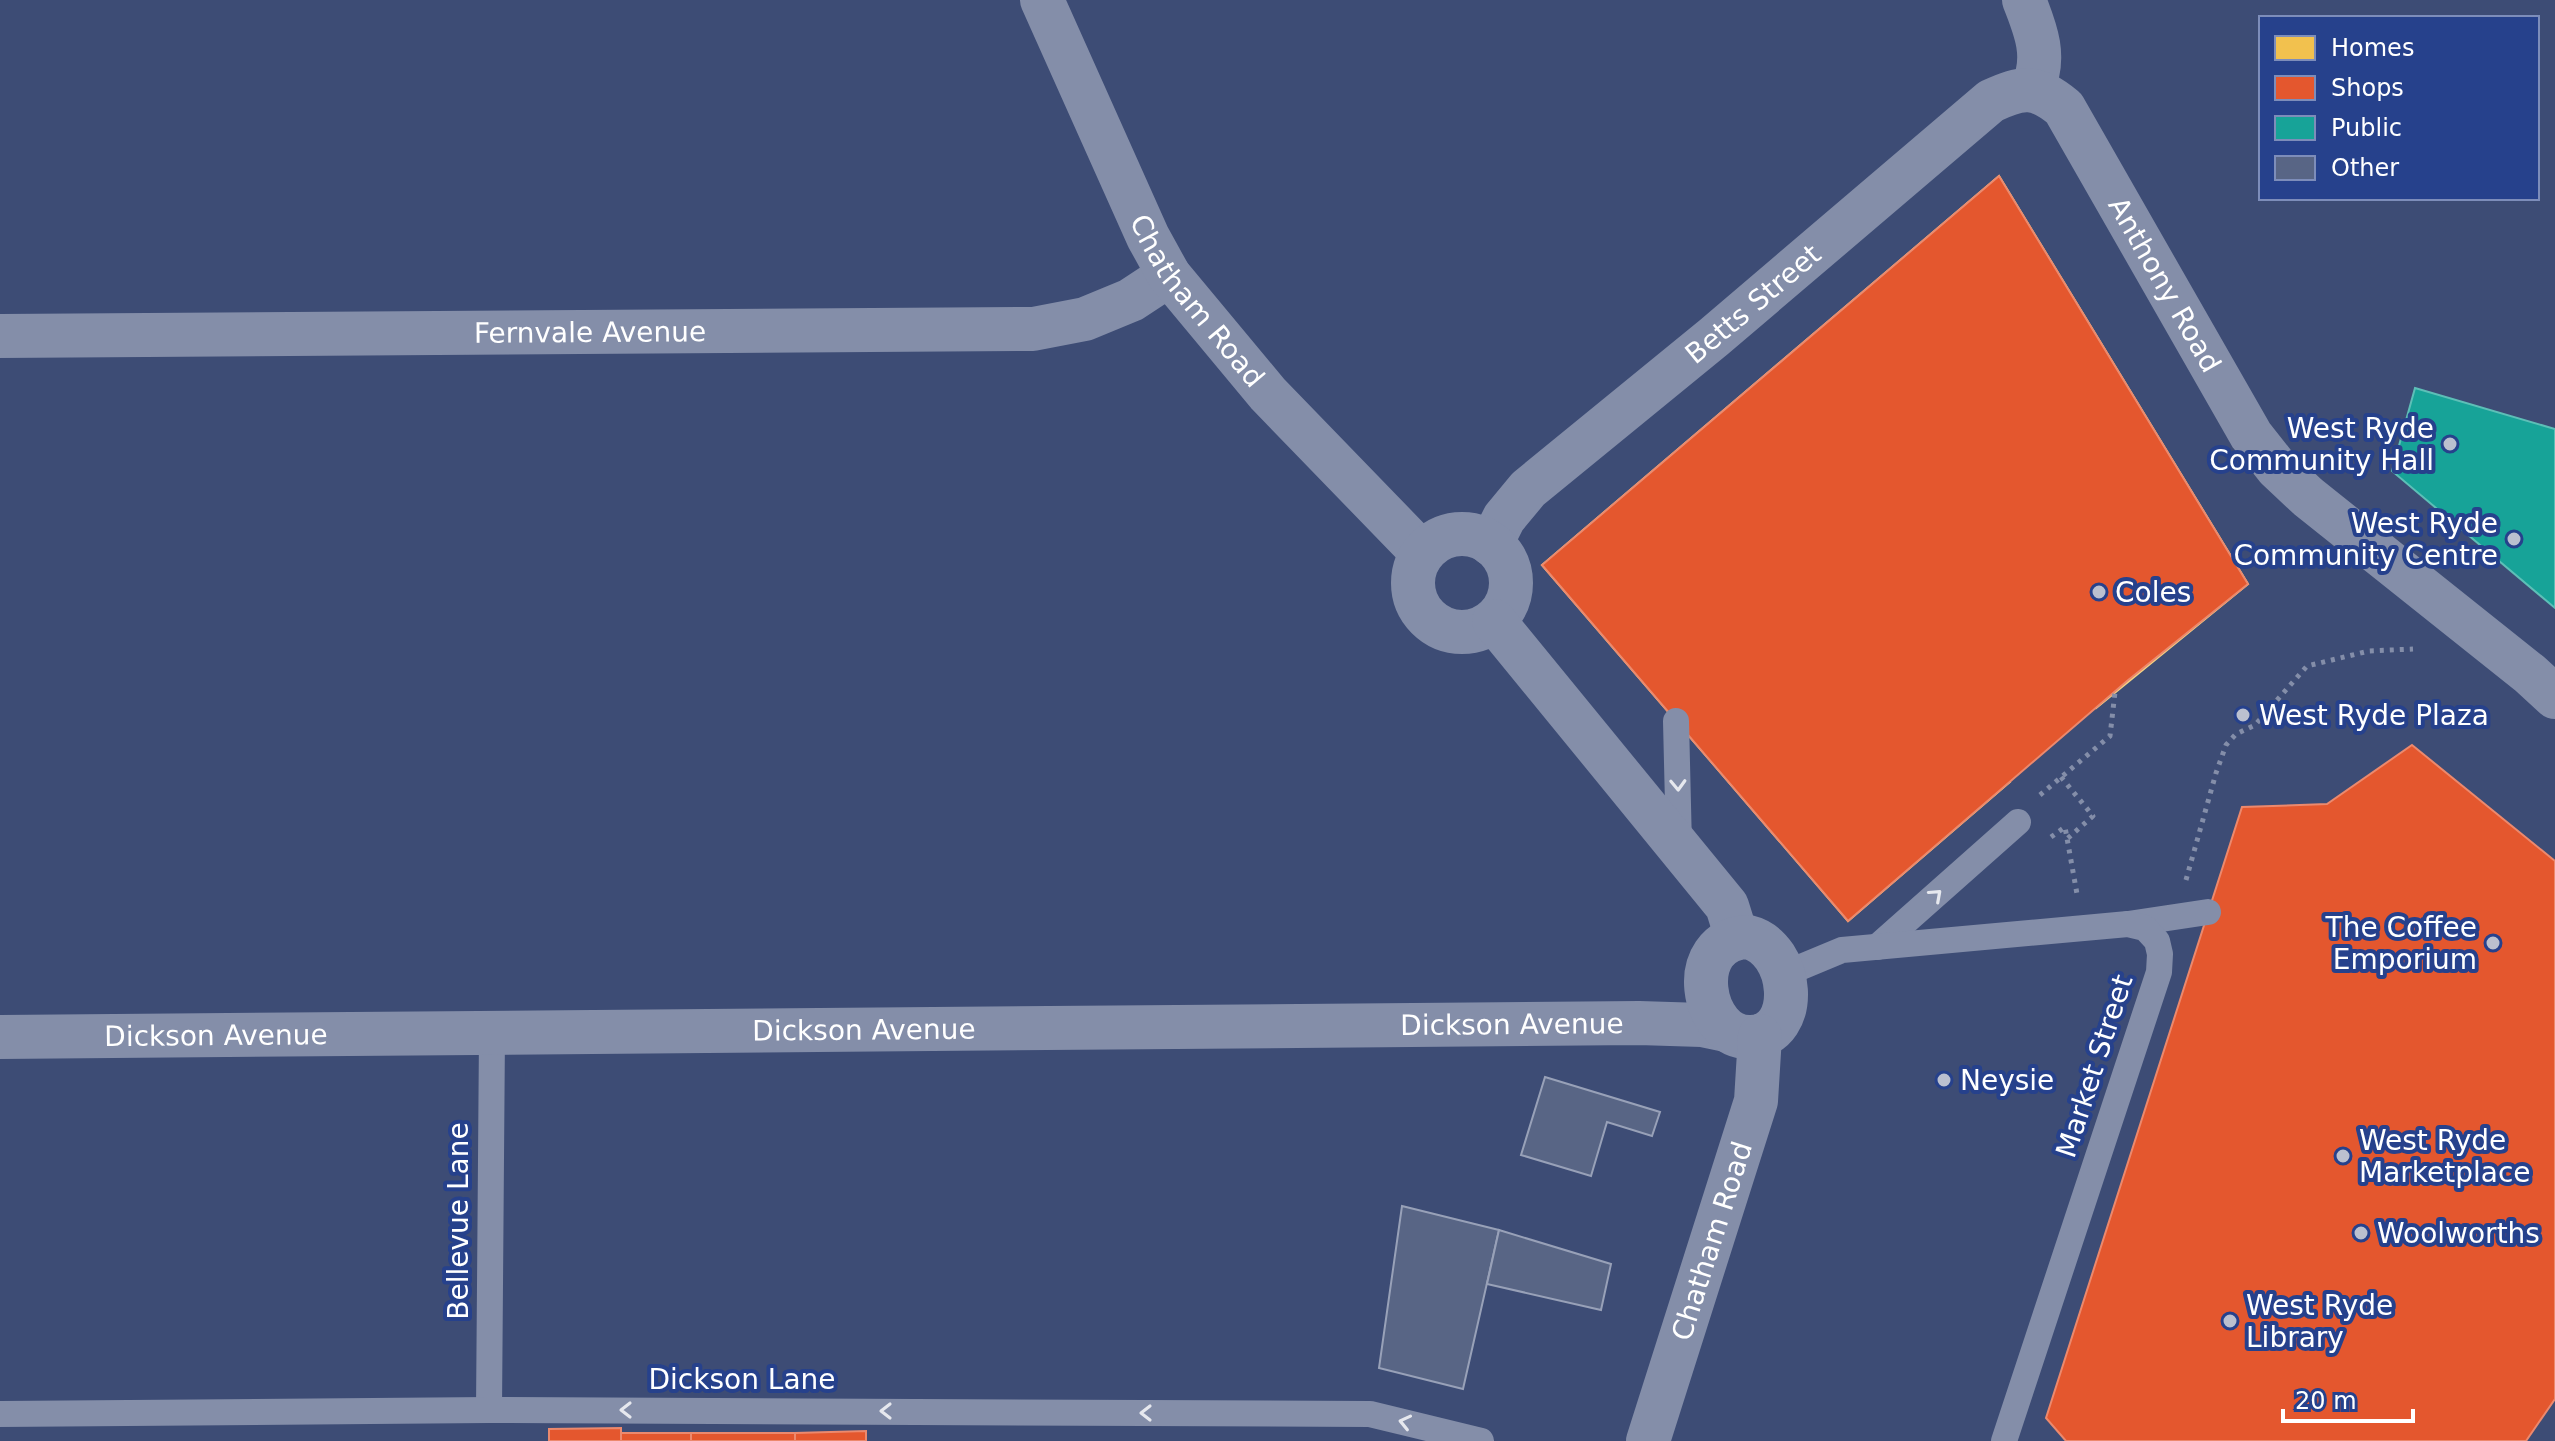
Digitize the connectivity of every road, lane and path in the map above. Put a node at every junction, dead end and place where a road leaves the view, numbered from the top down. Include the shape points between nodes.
1 (1042, 0) edge
2 (2024, 0) edge
3 (2032, 89) junction
4 (1169, 275) junction
5 (0, 336) edge
6 (1491, 544) junction
7 (1422, 553) junction
8 (1494, 621) junction
9 (2413, 649) dead end
10 (2555, 697) edge
11 (1676, 721) dead end
12 (2061, 777) dead end
13 (2018, 822) dead end
14 (2067, 839) dead end
15 (1680, 849) junction
16 (2208, 912) dead end
17 (2175, 917) junction
18 (2128, 924) junction
19 (1737, 938) junction
20 (1877, 947) junction
21 (1782, 975) junction
22 (492, 1033) junction
23 (1743, 1033) junction
24 (0, 1037) edge
25 (489, 1410) junction
26 (0, 1414) edge
27 (1481, 1441) edge
28 (1648, 1441) edge
29 (2004, 1441) edge

1 - 4 street, Chatham Road
2 - 3 street via 2040,57
3 - 6 street, Betts Street via 1991,101 1528,489
3 - 10 street, Anthony Road via 2064,108 2251,435 2277,468
4 - 5 street, Fernvale Avenue via 1131,300 1085,319 1033,329
4 - 7 street, Chatham Road via 1268,394
6 - 7 street via 1463,534 1434,542
6 - 8 street via 1502,554 1511,581 1510,596
7 - 8 street via 1412,587 1427,619 1460,633
8 - 15 street
9 - 17 path via 2369,651 2307,666 2255,725 2226,745
11 -> 15 lane
12 - 14 path via 2093,816
20 -> 13 lane
15 - 19 street via 1727,906
16 - 17 lane
17 - 18 lane
18 - 20 lane
18 - 29 lane, Market Street via 2145,928 2157,941 2159,972
19 - 21 street via 1767,945 1780,962
19 - 23 street via 1711,956 1706,987 1715,1015
20 - 21 lane via 1842,950
21 - 23 street via 1784,1015 1770,1032
22 - 23 street, Dickson Avenue via 1639,1023 1702,1025
22 - 24 street, Dickson Avenue
22 - 25 lane, Bellevue Lane
23 - 28 street, Chatham Road via 1756,1101
25 - 26 lane, Dickson Lane
27 -> 25 lane, Dickson Lane via 1370,1414

